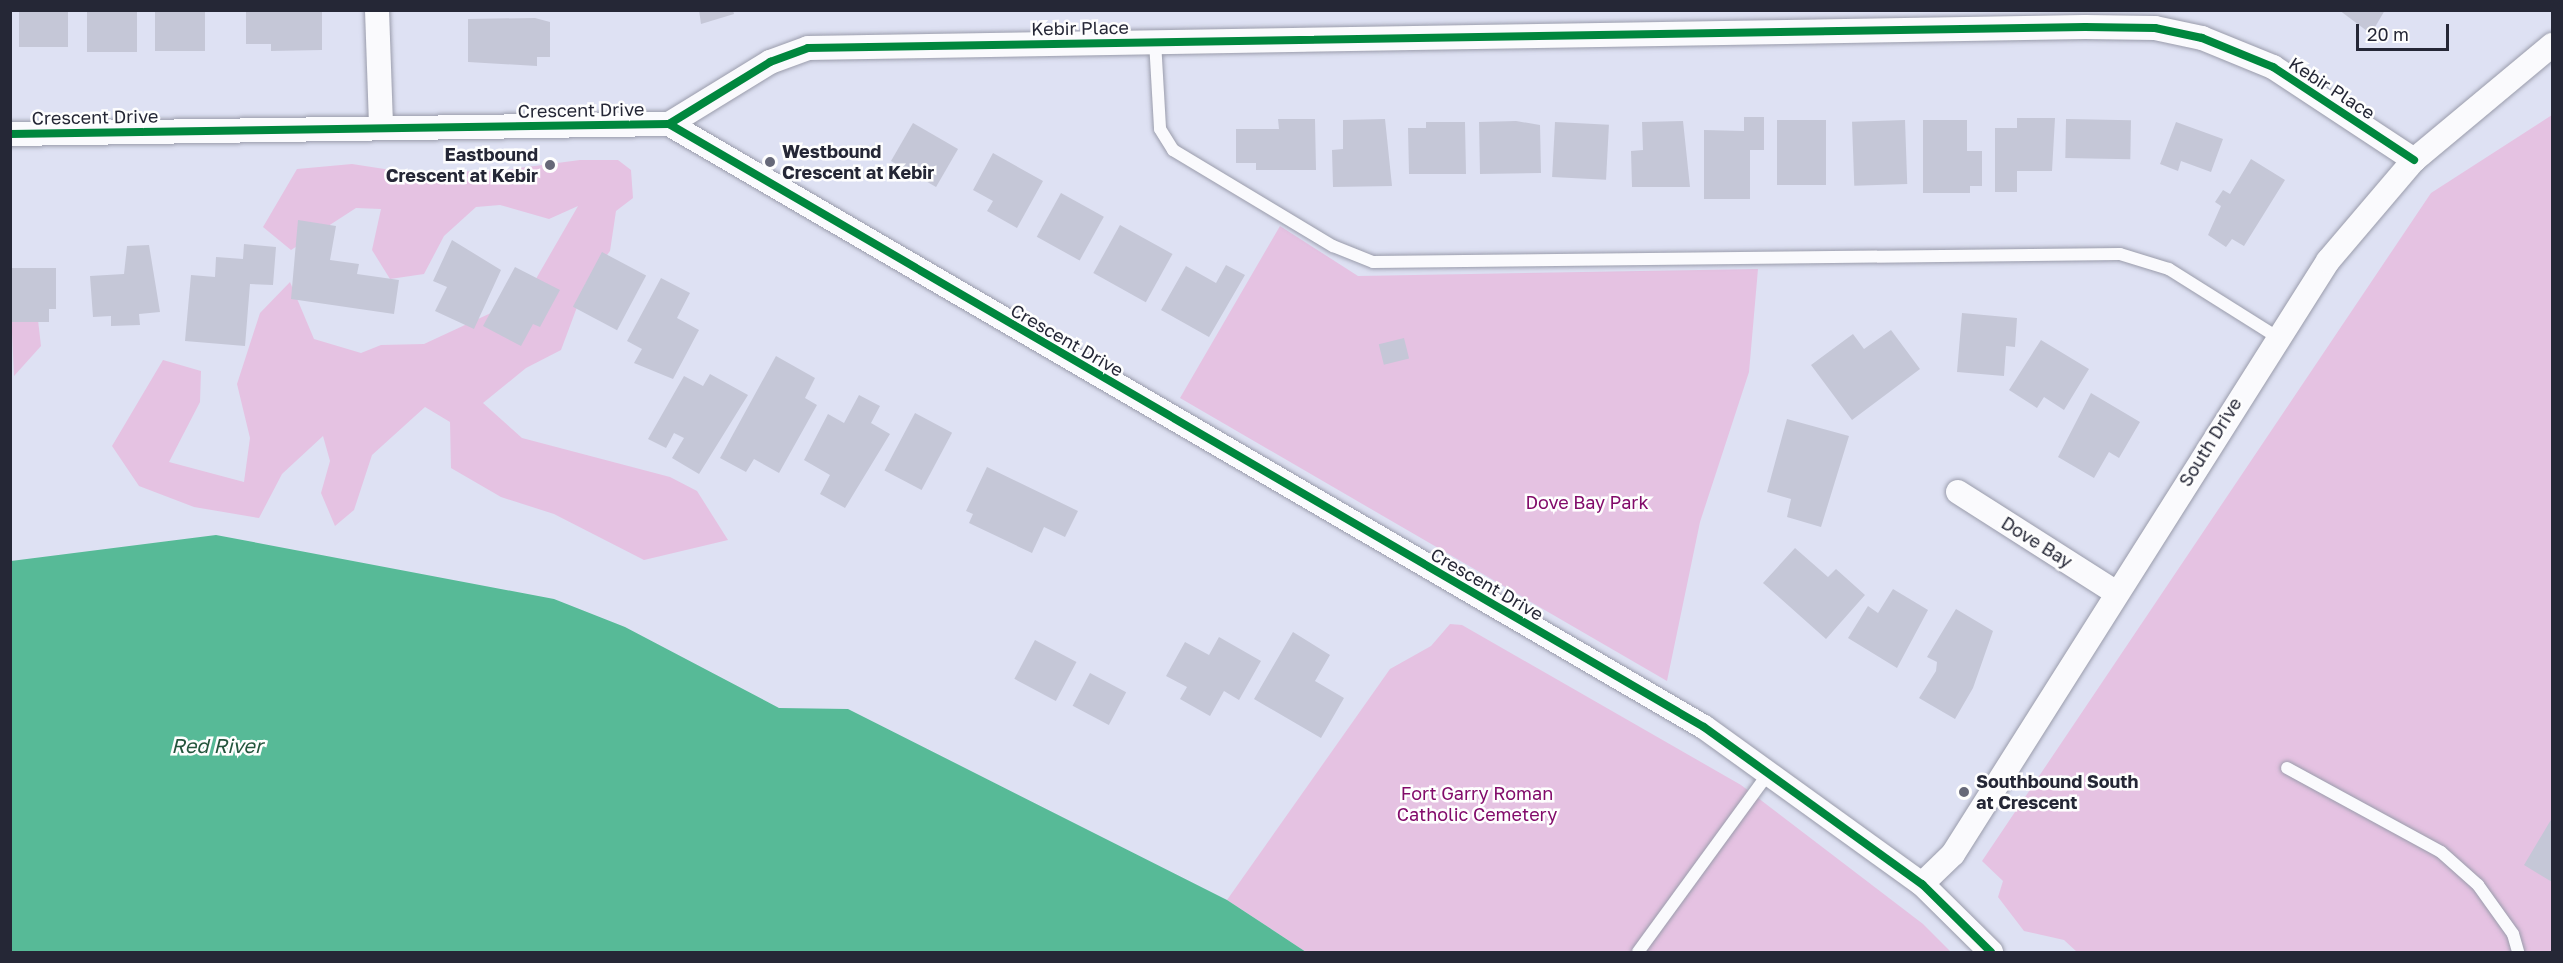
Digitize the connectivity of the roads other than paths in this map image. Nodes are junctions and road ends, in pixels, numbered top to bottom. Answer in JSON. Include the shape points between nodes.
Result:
{"nodes":[{"id":1,"x":376,"y":10,"type":"edge"},
{"id":2,"x":1845,"y":20,"type":"edge"},
{"id":3,"x":1155,"y":41,"type":"junction"},
{"id":4,"x":2553,"y":45,"type":"edge"},
{"id":5,"x":669,"y":124,"type":"junction"},
{"id":6,"x":381,"y":126,"type":"junction"},
{"id":7,"x":10,"y":134,"type":"edge"},
{"id":8,"x":2414,"y":160,"type":"junction"},
{"id":9,"x":2277,"y":337,"type":"junction"},
{"id":10,"x":1958,"y":492,"type":"dead end"},
{"id":11,"x":2115,"y":592,"type":"junction"},
{"id":12,"x":2287,"y":768,"type":"dead end"},
{"id":13,"x":1770,"y":771,"type":"junction"},
{"id":14,"x":1922,"y":884,"type":"junction"},
{"id":15,"x":1638,"y":952,"type":"edge"},
{"id":16,"x":1991,"y":952,"type":"edge"},
{"id":17,"x":2518,"y":952,"type":"edge"}],
"edges":[{"from":1,"to":6,"type":"street"},
{"from":2,"to":3,"type":"street","name":"Kebir Place"},
{"from":2,"to":8,"type":"street","name":"Kebir Place","via":[[2155,28],[2202,38],[2273,67]]},
{"from":3,"to":5,"type":"street","name":"Kebir Place","via":[[808,48],[770,62]]},
{"from":3,"to":9,"type":"lane","via":[[1160,129],[1173,150],[1333,246],[1373,262],[2120,254],[2169,269]]},
{"from":4,"to":8,"type":"street","name":"South Drive"},
{"from":5,"to":6,"type":"street","name":"Crescent Drive"},
{"from":5,"to":13,"type":"street","name":"Crescent Drive"},
{"from":6,"to":7,"type":"street","name":"Crescent Drive"},
{"from":8,"to":9,"type":"street","name":"South Drive","via":[[2328,261]]},
{"from":9,"to":11,"type":"street","name":"South Drive"},
{"from":10,"to":11,"type":"street","name":"Dove Bay"},
{"from":11,"to":14,"type":"street","name":"South Drive","via":[[1953,854]]},
{"from":12,"to":17,"type":"lane","via":[[2441,852],[2478,885],[2513,934]]},
{"from":13,"to":14,"type":"street","name":"Crescent Drive"},
{"from":13,"to":15,"type":"lane"},
{"from":14,"to":16,"type":"street","name":"Crescent Drive"}]}
